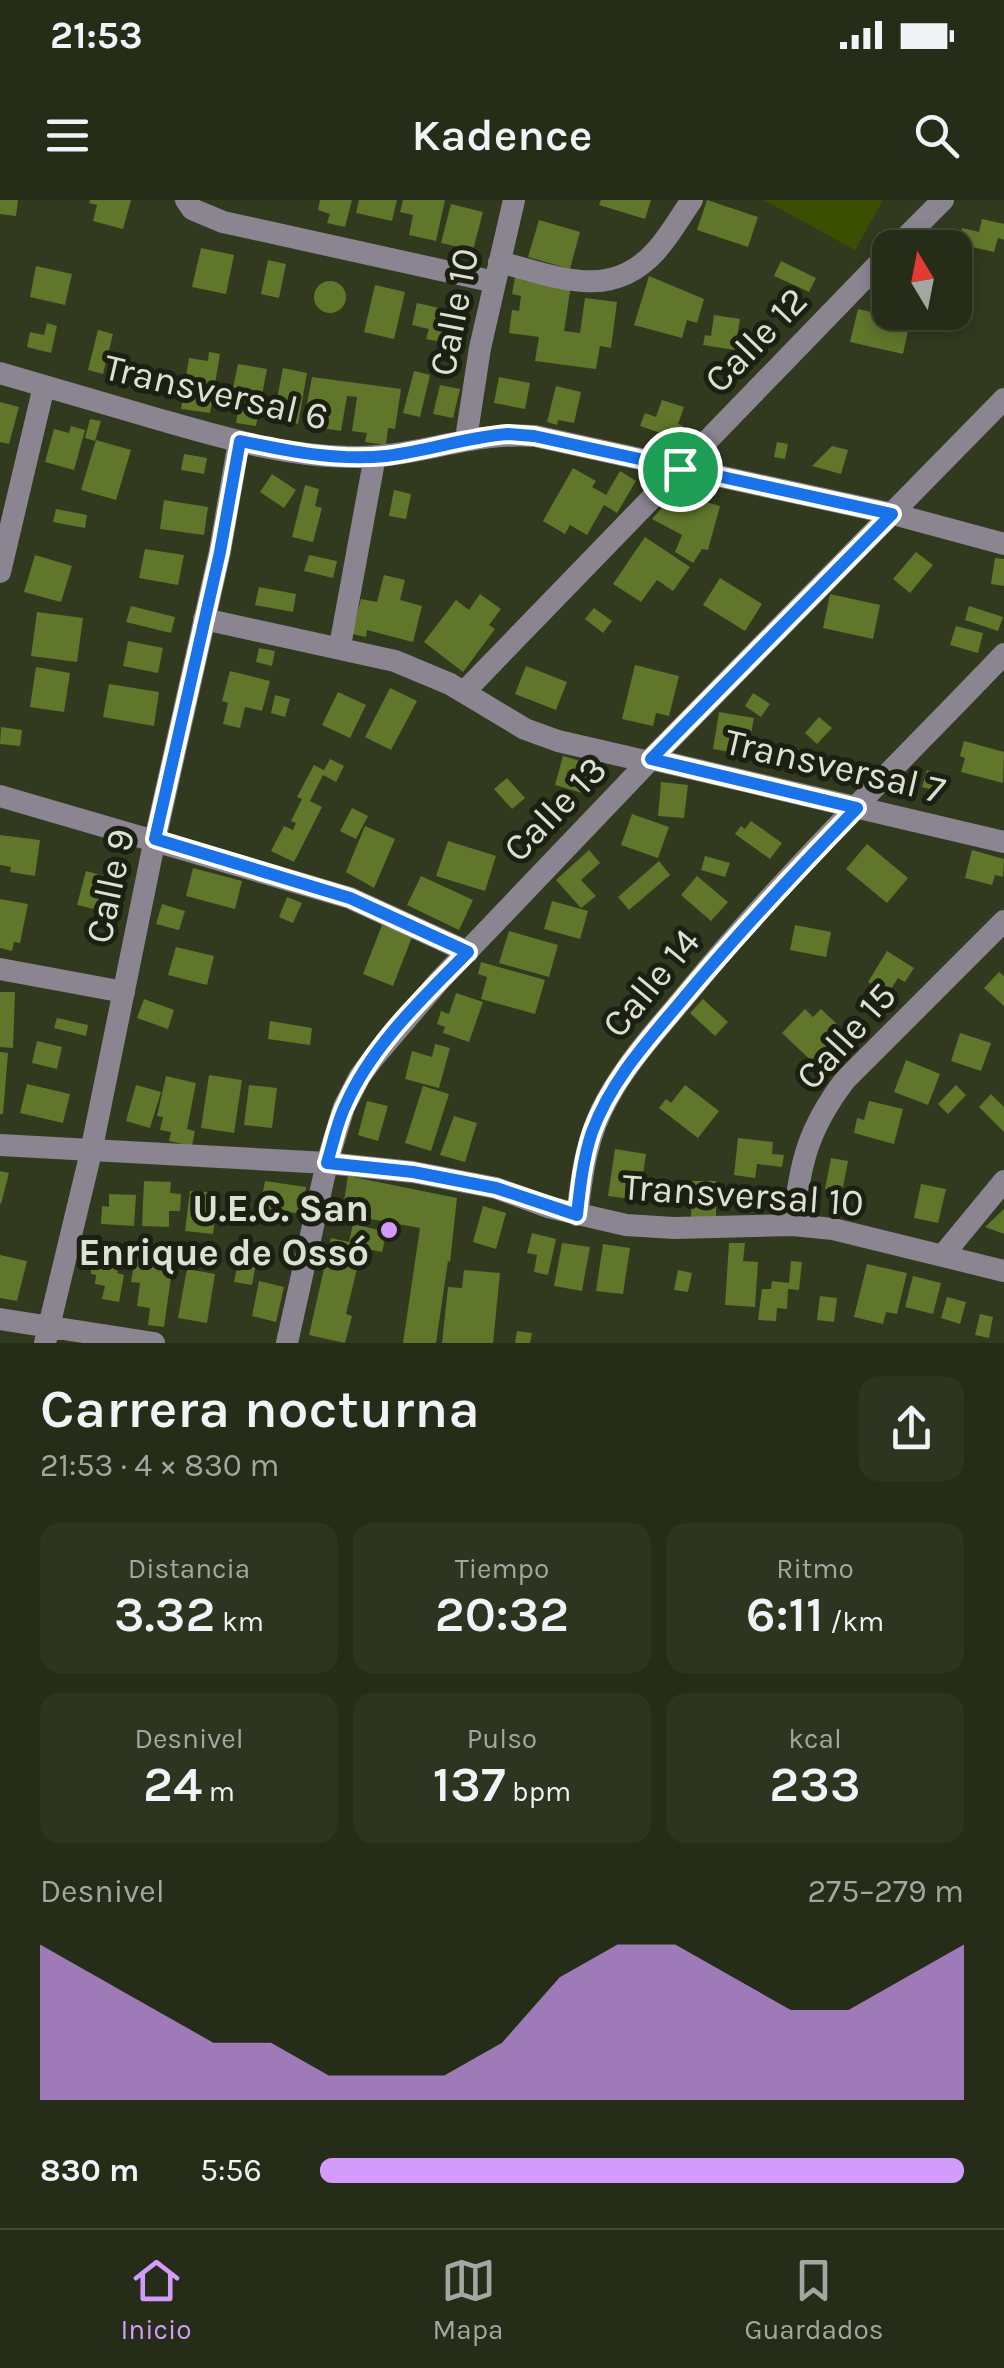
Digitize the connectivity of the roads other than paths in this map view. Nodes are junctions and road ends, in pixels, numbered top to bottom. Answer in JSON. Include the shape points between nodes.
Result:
{"nodes":[{"id":1,"x":186,"y":200,"type":"edge"},
{"id":2,"x":514,"y":200,"type":"edge"},
{"id":3,"x":692,"y":200,"type":"edge"},
{"id":4,"x":942,"y":200,"type":"edge"},
{"id":5,"x":912,"y":230,"type":"edge"},
{"id":6,"x":872,"y":271,"type":"edge"},
{"id":7,"x":497,"y":272,"type":"junction"},
{"id":8,"x":0,"y":373,"type":"edge"},
{"id":9,"x":44,"y":386,"type":"junction"},
{"id":10,"x":1004,"y":399,"type":"edge"},
{"id":11,"x":466,"y":439,"type":"junction"},
{"id":12,"x":240,"y":441,"type":"junction"},
{"id":13,"x":375,"y":456,"type":"junction"},
{"id":14,"x":680,"y":469,"type":"junction"},
{"id":15,"x":892,"y":514,"type":"junction"},
{"id":16,"x":1004,"y":544,"type":"edge"},
{"id":17,"x":0,"y":572,"type":"edge"},
{"id":18,"x":204,"y":619,"type":"junction"},
{"id":19,"x":340,"y":646,"type":"junction"},
{"id":20,"x":1004,"y":654,"type":"edge"},
{"id":21,"x":464,"y":692,"type":"junction"},
{"id":22,"x":650,"y":760,"type":"junction"},
{"id":23,"x":0,"y":796,"type":"edge"},
{"id":24,"x":857,"y":808,"type":"junction"},
{"id":25,"x":155,"y":839,"type":"junction"},
{"id":26,"x":1004,"y":842,"type":"edge"},
{"id":27,"x":1004,"y":922,"type":"edge"},
{"id":28,"x":468,"y":952,"type":"junction"},
{"id":29,"x":0,"y":968,"type":"edge"},
{"id":30,"x":124,"y":992,"type":"junction"},
{"id":31,"x":0,"y":1145,"type":"edge"},
{"id":32,"x":91,"y":1152,"type":"junction"},
{"id":33,"x":327,"y":1163,"type":"junction"},
{"id":34,"x":1004,"y":1181,"type":"edge"},
{"id":35,"x":577,"y":1215,"type":"junction"},
{"id":36,"x":793,"y":1225,"type":"junction"},
{"id":37,"x":943,"y":1255,"type":"junction"},
{"id":38,"x":1004,"y":1271,"type":"edge"},
{"id":39,"x":0,"y":1319,"type":"edge"},
{"id":40,"x":47,"y":1335,"type":"edge"},
{"id":41,"x":154,"y":1343,"type":"edge"},
{"id":42,"x":287,"y":1343,"type":"edge"}],
"edges":[{"from":1,"to":7,"type":"street","via":[[223,222]]},
{"from":2,"to":7,"type":"street","name":"Calle 10"},
{"from":3,"to":7,"type":"street","via":[[655,252],[620,279],[591,283]]},
{"from":4,"to":5,"type":"street","name":"Calle 12"},
{"from":6,"to":14,"type":"street","name":"Calle 12"},
{"from":7,"to":11,"type":"street","name":"Calle 10"},
{"from":8,"to":9,"type":"street","name":"Transversal 6"},
{"from":9,"to":12,"type":"street","name":"Transversal 6"},
{"from":9,"to":17,"type":"street"},
{"from":10,"to":15,"type":"street","name":"Calle 13"},
{"from":11,"to":13,"type":"street","name":"Transversal 6"},
{"from":11,"to":14,"type":"street","name":"Transversal 6","via":[[534,436]]},
{"from":12,"to":13,"type":"street","name":"Transversal 6","via":[[316,455]]},
{"from":12,"to":18,"type":"street","name":"Calle 9"},
{"from":13,"to":19,"type":"street"},
{"from":14,"to":15,"type":"street","name":"Transversal 6"},
{"from":14,"to":21,"type":"street","name":"Calle 12"},
{"from":15,"to":16,"type":"street","name":"Transversal 6"},
{"from":15,"to":22,"type":"street","name":"Calle 13"},
{"from":18,"to":19,"type":"street","name":"Transversal 7"},
{"from":18,"to":25,"type":"street","name":"Calle 9"},
{"from":19,"to":21,"type":"street","name":"Transversal 7","via":[[395,660]]},
{"from":20,"to":24,"type":"street","name":"Calle 14"},
{"from":21,"to":22,"type":"street","name":"Transversal 7","via":[[541,735]]},
{"from":22,"to":24,"type":"street","name":"Transversal 7"},
{"from":22,"to":28,"type":"street","name":"Calle 13"},
{"from":23,"to":25,"type":"street"},
{"from":24,"to":26,"type":"street","name":"Transversal 7"},
{"from":24,"to":35,"type":"street","name":"Calle 14","via":[[722,951],[627,1066],[592,1133]]},
{"from":25,"to":28,"type":"street","via":[[350,898]]},
{"from":25,"to":30,"type":"street","name":"Calle 9"},
{"from":27,"to":36,"type":"street","name":"Calle 15","via":[[828,1103],[804,1152]]},
{"from":28,"to":33,"type":"street","name":"Calle 13","via":[[360,1076]]},
{"from":29,"to":30,"type":"street"},
{"from":30,"to":32,"type":"street","name":"Calle 9"},
{"from":31,"to":32,"type":"street","name":"Transversal 10"},
{"from":32,"to":33,"type":"street","name":"Transversal 10"},
{"from":32,"to":40,"type":"street","name":"Calle 9"},
{"from":33,"to":35,"type":"street","name":"Transversal 10","via":[[496,1188]]},
{"from":33,"to":42,"type":"street","name":"Calle 13"},
{"from":34,"to":37,"type":"street"},
{"from":35,"to":36,"type":"street","name":"Transversal 10","via":[[674,1228]]},
{"from":36,"to":37,"type":"street","name":"Transversal 10"},
{"from":37,"to":38,"type":"street","name":"Transversal 10"},
{"from":39,"to":40,"type":"street"},
{"from":40,"to":41,"type":"street"}]}
